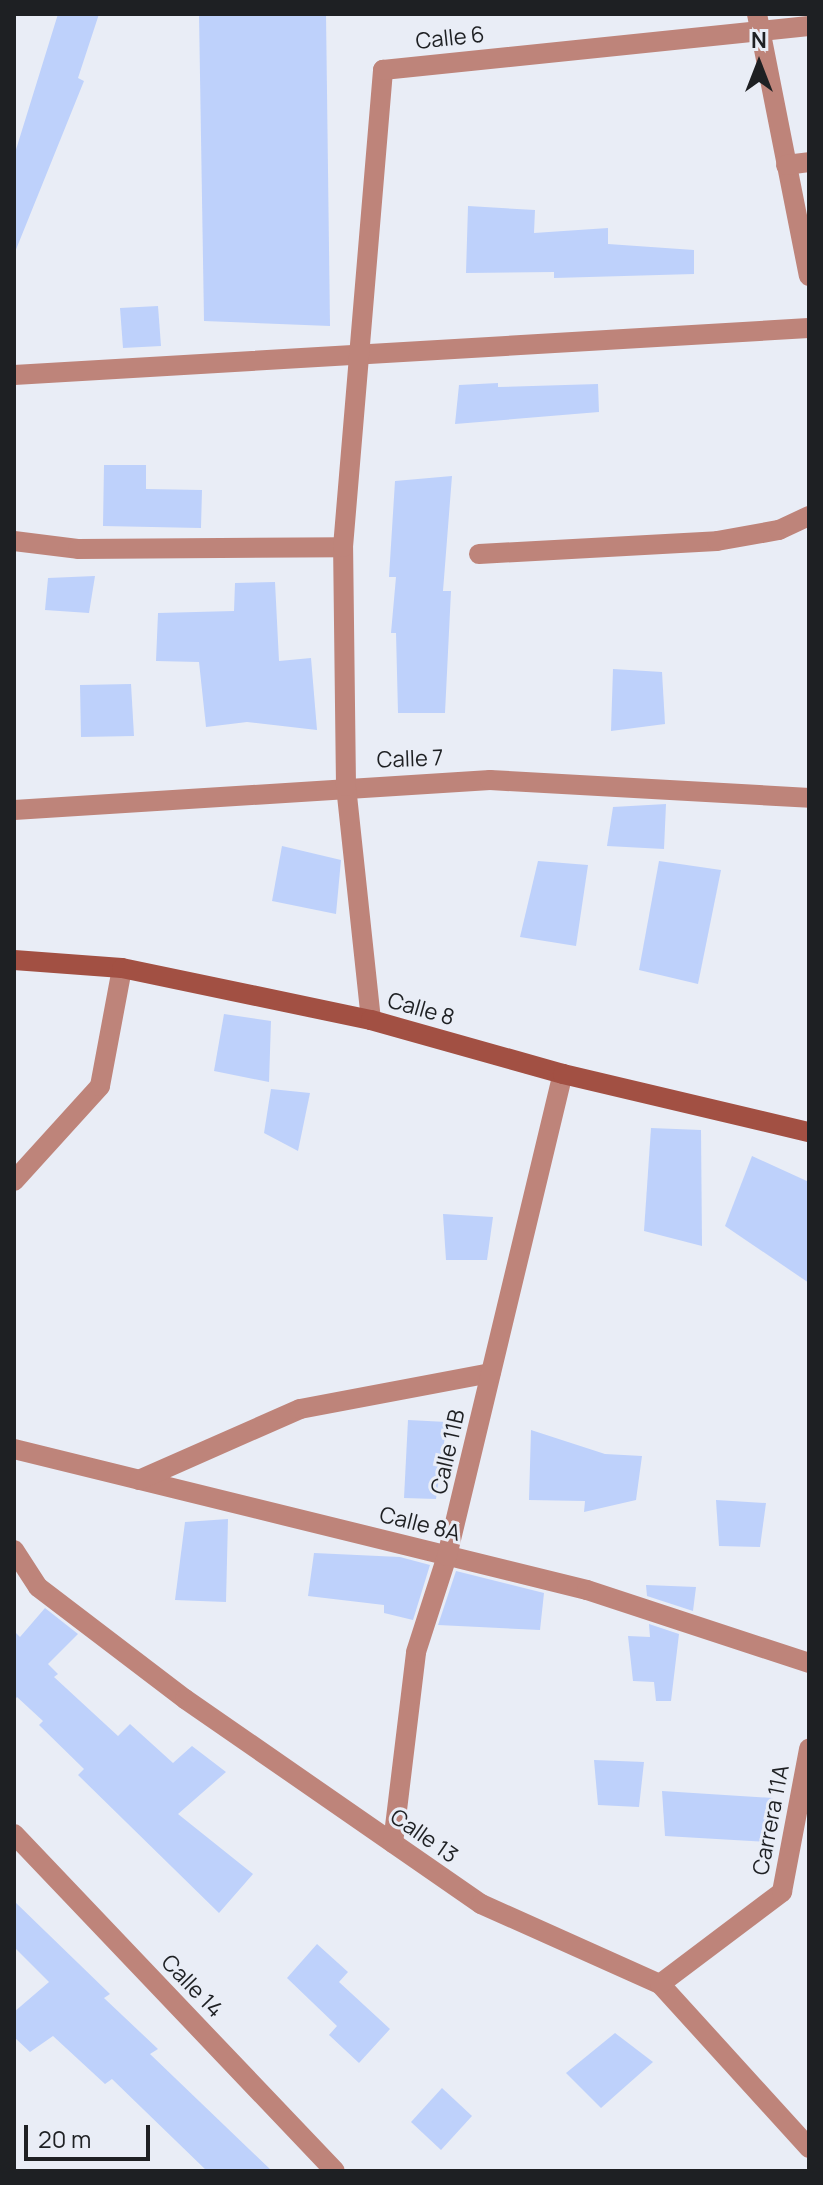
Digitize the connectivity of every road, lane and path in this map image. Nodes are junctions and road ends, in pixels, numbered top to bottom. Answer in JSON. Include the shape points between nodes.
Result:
{"nodes":[{"id":1,"x":761,"y":23,"type":"edge"},
{"id":2,"x":809,"y":26,"type":"edge"},
{"id":3,"x":809,"y":162,"type":"edge"},
{"id":4,"x":786,"y":165,"type":"junction"},
{"id":5,"x":809,"y":276,"type":"edge"},
{"id":6,"x":809,"y":328,"type":"edge"},
{"id":7,"x":357,"y":355,"type":"junction"},
{"id":8,"x":14,"y":375,"type":"edge"},
{"id":9,"x":809,"y":516,"type":"edge"},
{"id":10,"x":14,"y":541,"type":"edge"},
{"id":11,"x":343,"y":547,"type":"junction"},
{"id":12,"x":479,"y":554,"type":"dead end"},
{"id":13,"x":346,"y":786,"type":"junction"},
{"id":14,"x":809,"y":798,"type":"edge"},
{"id":15,"x":14,"y":810,"type":"edge"},
{"id":16,"x":14,"y":960,"type":"edge"},
{"id":17,"x":122,"y":968,"type":"junction"},
{"id":18,"x":371,"y":1020,"type":"junction"},
{"id":19,"x":563,"y":1074,"type":"junction"},
{"id":20,"x":809,"y":1132,"type":"edge"},
{"id":21,"x":14,"y":1181,"type":"edge"},
{"id":22,"x":491,"y":1373,"type":"junction"},
{"id":23,"x":14,"y":1449,"type":"edge"},
{"id":24,"x":139,"y":1480,"type":"junction"},
{"id":25,"x":14,"y":1550,"type":"edge"},
{"id":26,"x":447,"y":1556,"type":"junction"},
{"id":27,"x":809,"y":1663,"type":"edge"},
{"id":28,"x":809,"y":1749,"type":"edge"},
{"id":29,"x":14,"y":1834,"type":"edge"},
{"id":30,"x":393,"y":1843,"type":"junction"},
{"id":31,"x":660,"y":1984,"type":"junction"},
{"id":32,"x":809,"y":2148,"type":"edge"},
{"id":33,"x":335,"y":2171,"type":"edge"}],
"edges":[{"from":1,"to":2,"type":"street","name":"Calle 6"},
{"from":1,"to":4,"type":"street"},
{"from":1,"to":7,"type":"street","name":"Calle 6","via":[[383,70]]},
{"from":3,"to":4,"type":"street"},
{"from":4,"to":5,"type":"street"},
{"from":6,"to":7,"type":"street"},
{"from":7,"to":8,"type":"street"},
{"from":7,"to":11,"type":"street"},
{"from":9,"to":12,"type":"street","via":[[779,530],[717,541]]},
{"from":10,"to":11,"type":"street","via":[[78,549]]},
{"from":11,"to":13,"type":"street"},
{"from":13,"to":14,"type":"street","name":"Calle 7","via":[[490,780]]},
{"from":13,"to":15,"type":"street","name":"Calle 7"},
{"from":13,"to":18,"type":"street"},
{"from":16,"to":17,"type":"street","name":"Calle 8"},
{"from":17,"to":18,"type":"street","name":"Calle 8"},
{"from":17,"to":21,"type":"street","via":[[100,1086]]},
{"from":18,"to":19,"type":"street","name":"Calle 8"},
{"from":19,"to":20,"type":"street","name":"Calle 8"},
{"from":19,"to":22,"type":"street","name":"Calle 11B"},
{"from":22,"to":24,"type":"street","via":[[300,1409]]},
{"from":22,"to":26,"type":"street","name":"Calle 11B"},
{"from":23,"to":24,"type":"street","name":"Calle 8A"},
{"from":24,"to":26,"type":"street","name":"Calle 8A"},
{"from":25,"to":30,"type":"street","name":"Calle 13","via":[[38,1587],[185,1699]]},
{"from":26,"to":27,"type":"street","name":"Calle 8A","via":[[587,1590]]},
{"from":26,"to":30,"type":"street","name":"Calle 11B","via":[[416,1652]]},
{"from":28,"to":31,"type":"street","name":"Carrera 11A","via":[[782,1892]]},
{"from":29,"to":33,"type":"street","name":"Calle 14"},
{"from":30,"to":31,"type":"street","name":"Calle 13","via":[[481,1904]]},
{"from":31,"to":32,"type":"street","name":"Calle 13"}]}
